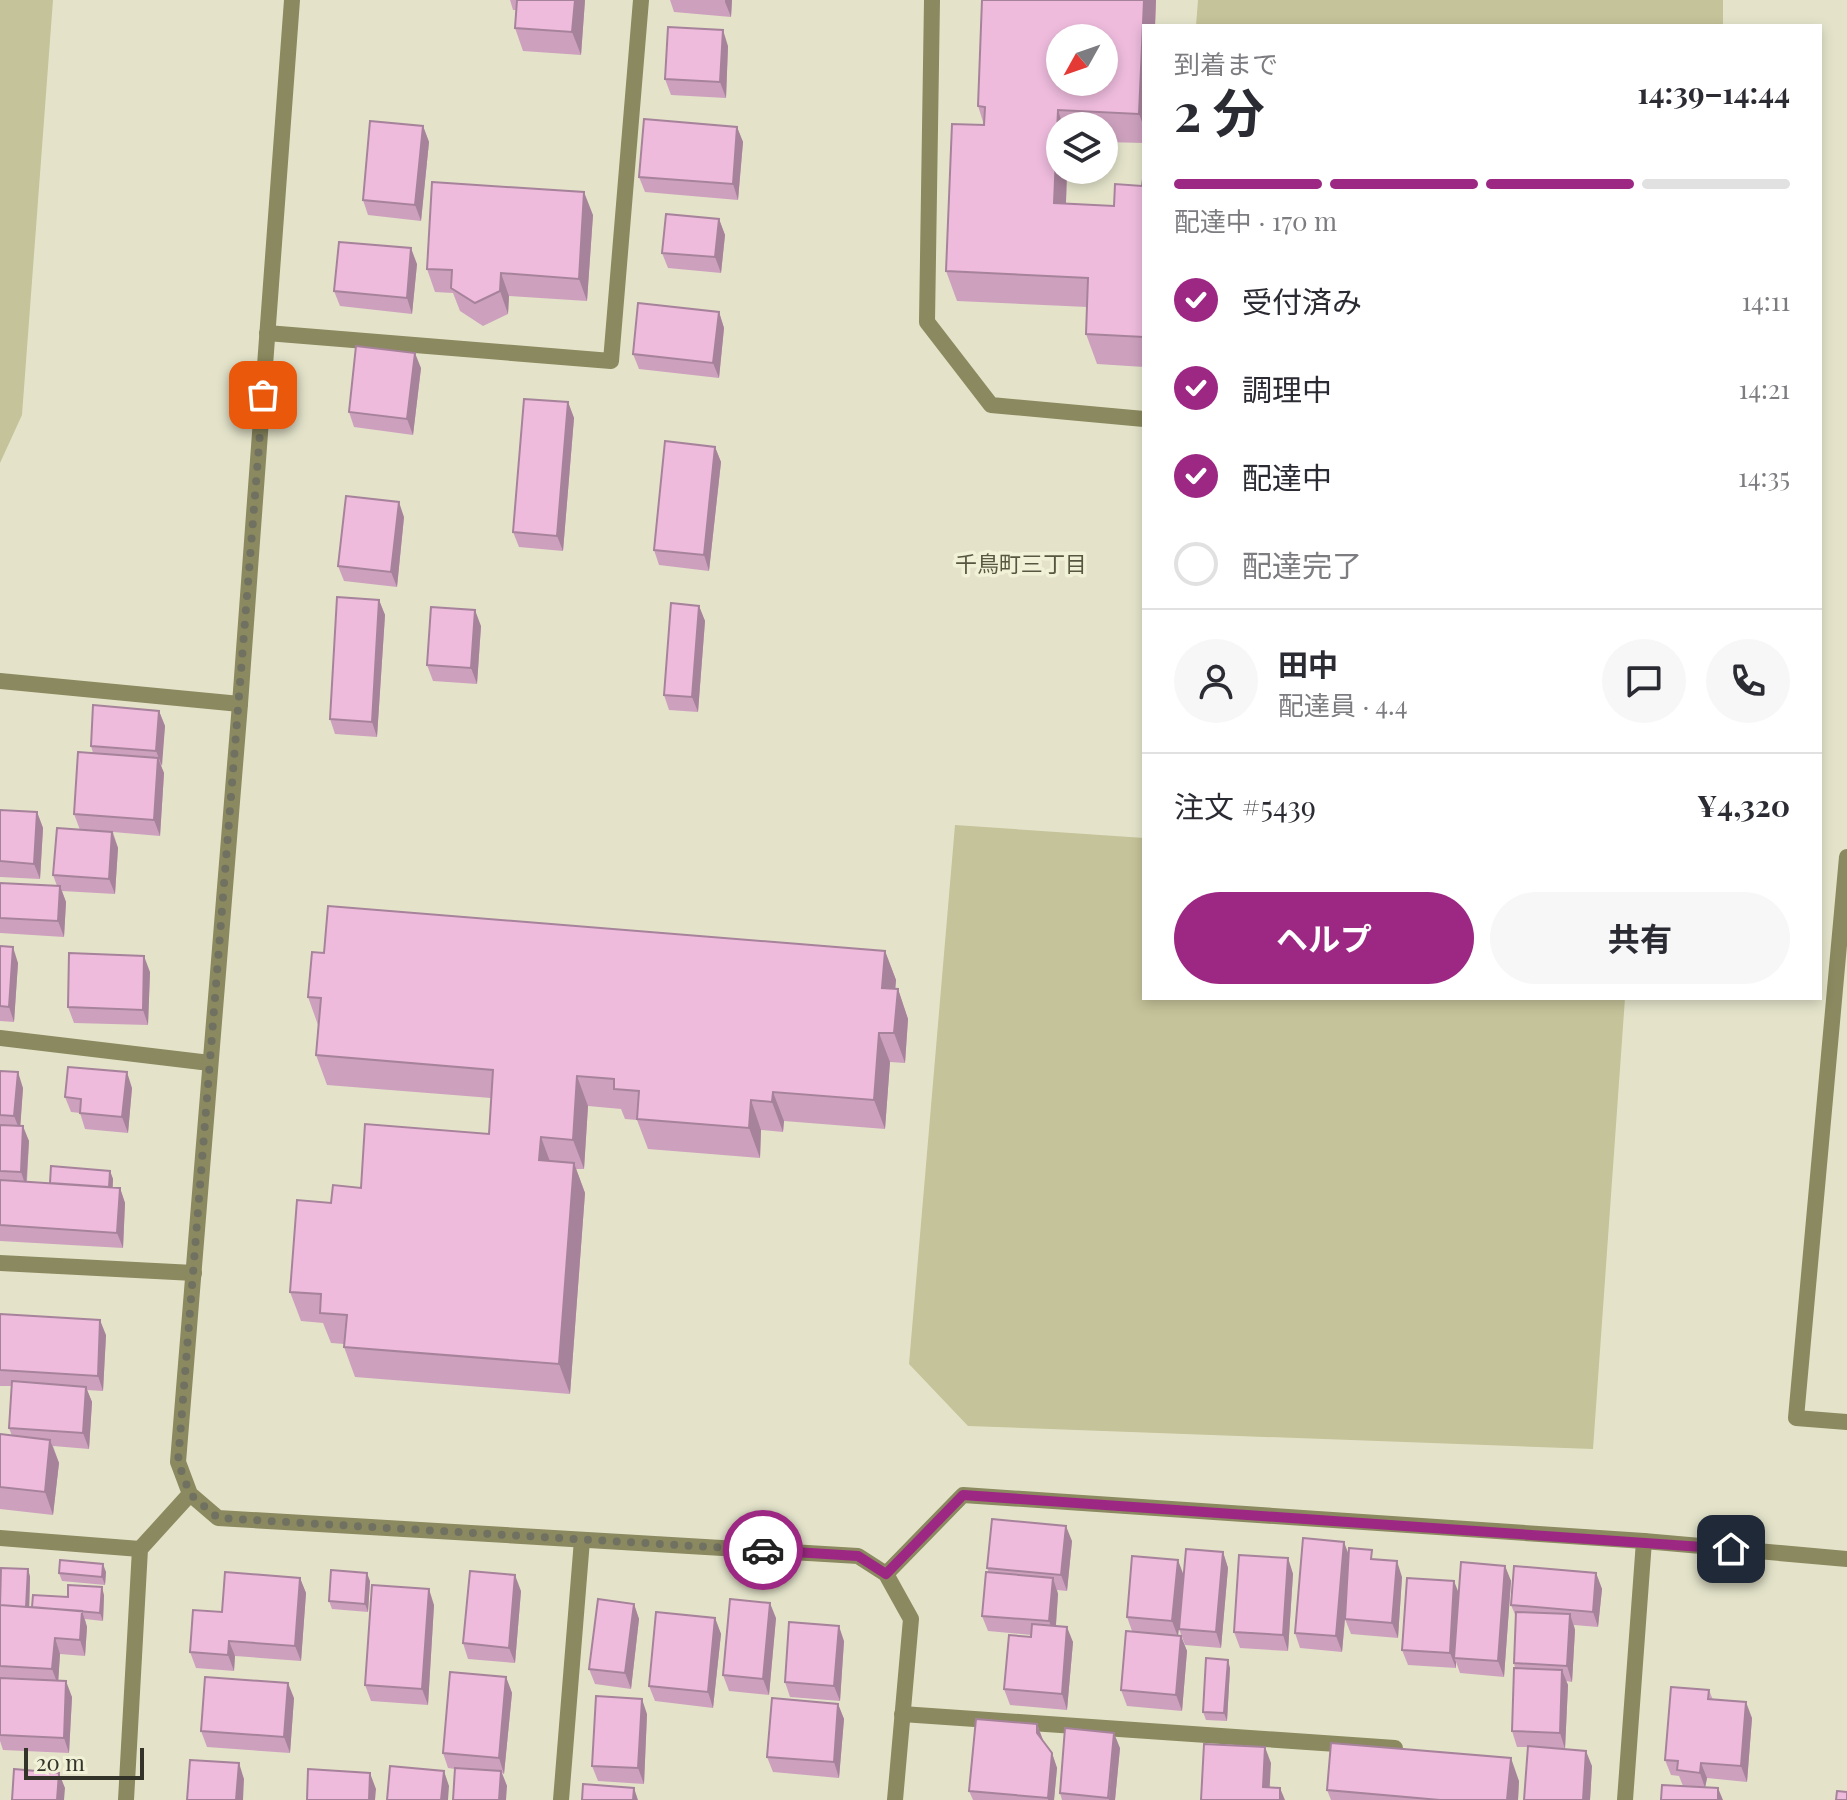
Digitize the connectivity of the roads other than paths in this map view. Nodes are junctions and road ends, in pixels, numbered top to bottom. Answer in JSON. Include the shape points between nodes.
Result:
{"nodes":[{"id":1,"x":292,"y":0,"type":"edge"},
{"id":2,"x":641,"y":0,"type":"edge"},
{"id":3,"x":932,"y":0,"type":"edge"},
{"id":4,"x":267,"y":333,"type":"junction"},
{"id":5,"x":1142,"y":419,"type":"edge"},
{"id":6,"x":0,"y":681,"type":"edge"},
{"id":7,"x":240,"y":704,"type":"junction"},
{"id":8,"x":1847,"y":857,"type":"edge"},
{"id":9,"x":0,"y":1038,"type":"edge"},
{"id":10,"x":210,"y":1063,"type":"junction"},
{"id":11,"x":0,"y":1263,"type":"edge"},
{"id":12,"x":194,"y":1273,"type":"junction"},
{"id":13,"x":1847,"y":1422,"type":"edge"},
{"id":14,"x":190,"y":1494,"type":"junction"},
{"id":15,"x":0,"y":1538,"type":"edge"},
{"id":16,"x":582,"y":1540,"type":"junction"},
{"id":17,"x":1644,"y":1541,"type":"junction"},
{"id":18,"x":140,"y":1549,"type":"junction"},
{"id":19,"x":1847,"y":1559,"type":"edge"},
{"id":20,"x":886,"y":1574,"type":"junction"},
{"id":21,"x":902,"y":1714,"type":"junction"},
{"id":22,"x":1395,"y":1748,"type":"edge"},
{"id":23,"x":126,"y":1800,"type":"edge"},
{"id":24,"x":561,"y":1800,"type":"edge"},
{"id":25,"x":895,"y":1800,"type":"edge"},
{"id":26,"x":1625,"y":1800,"type":"edge"}],
"edges":[{"from":1,"to":4,"type":"street"},
{"from":2,"to":4,"type":"street","via":[[611,361]]},
{"from":3,"to":5,"type":"street","via":[[927,322],[991,405]]},
{"from":4,"to":7,"type":"street"},
{"from":6,"to":7,"type":"street"},
{"from":7,"to":10,"type":"street"},
{"from":8,"to":13,"type":"street","via":[[1796,1418]]},
{"from":9,"to":10,"type":"street"},
{"from":10,"to":12,"type":"street"},
{"from":11,"to":12,"type":"street"},
{"from":12,"to":14,"type":"street","via":[[178,1462]]},
{"from":14,"to":16,"type":"street","via":[[218,1518]]},
{"from":14,"to":18,"type":"street"},
{"from":15,"to":18,"type":"street"},
{"from":16,"to":20,"type":"street","via":[[858,1556]]},
{"from":16,"to":24,"type":"street"},
{"from":17,"to":19,"type":"street"},
{"from":17,"to":20,"type":"street","via":[[963,1495]]},
{"from":17,"to":26,"type":"street"},
{"from":18,"to":23,"type":"street"},
{"from":20,"to":21,"type":"street","via":[[911,1619]]},
{"from":21,"to":22,"type":"street"},
{"from":21,"to":25,"type":"street"}]}
